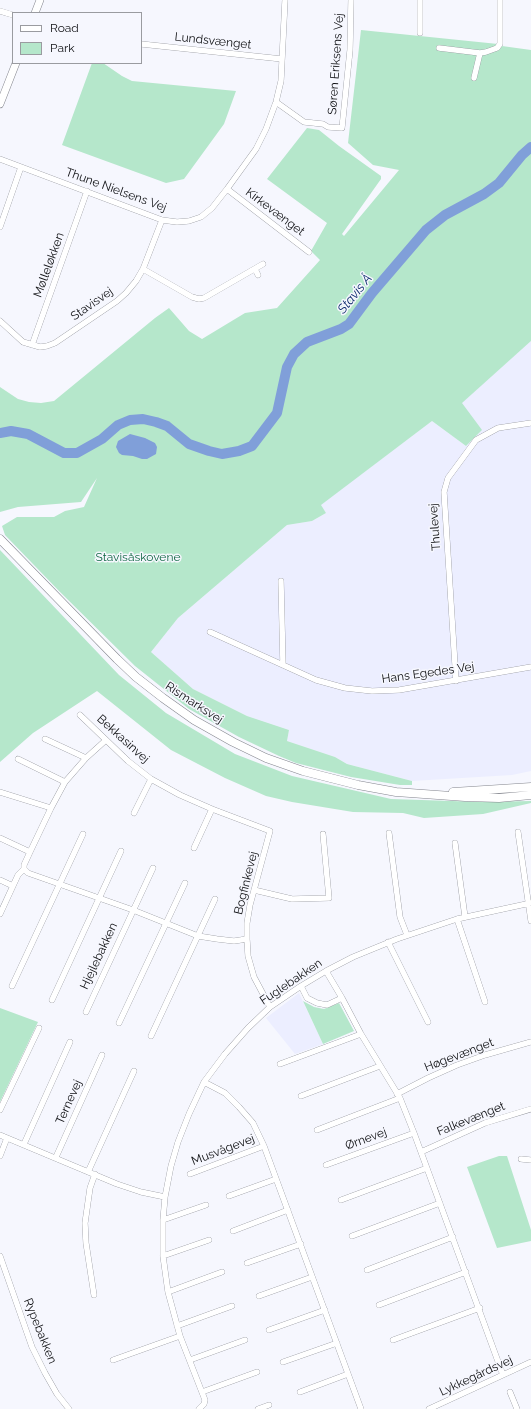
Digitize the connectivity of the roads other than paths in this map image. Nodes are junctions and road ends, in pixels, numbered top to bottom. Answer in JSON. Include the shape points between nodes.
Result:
{"nodes":[{"id":1,"x":40,"y":0,"type":"edge"},
{"id":2,"x":285,"y":0,"type":"edge"},
{"id":3,"x":352,"y":0,"type":"edge"},
{"id":4,"x":420,"y":0,"type":"edge"},
{"id":5,"x":500,"y":0,"type":"edge"},
{"id":6,"x":0,"y":11,"type":"edge"},
{"id":7,"x":35,"y":12,"type":"edge"},
{"id":8,"x":12,"y":15,"type":"edge"},
{"id":9,"x":420,"y":33,"type":"dead end"},
{"id":10,"x":142,"y":44,"type":"edge"},
{"id":11,"x":439,"y":48,"type":"dead end"},
{"id":12,"x":480,"y":52,"type":"junction"},
{"id":13,"x":282,"y":59,"type":"junction"},
{"id":14,"x":16,"y":64,"type":"edge"},
{"id":15,"x":474,"y":78,"type":"dead end"},
{"id":16,"x":3,"y":90,"type":"edge"},
{"id":17,"x":276,"y":102,"type":"junction"},
{"id":18,"x":0,"y":104,"type":"edge"},
{"id":19,"x":0,"y":159,"type":"edge"},
{"id":20,"x":22,"y":167,"type":"junction"},
{"id":21,"x":227,"y":189,"type":"junction"},
{"id":22,"x":87,"y":191,"type":"junction"},
{"id":23,"x":162,"y":220,"type":"junction"},
{"id":24,"x":0,"y":227,"type":"edge"},
{"id":25,"x":309,"y":252,"type":"dead end"},
{"id":26,"x":263,"y":264,"type":"dead end"},
{"id":27,"x":143,"y":269,"type":"junction"},
{"id":28,"x":255,"y":269,"type":"junction"},
{"id":29,"x":258,"y":275,"type":"dead end"},
{"id":30,"x":0,"y":321,"type":"edge"},
{"id":31,"x":32,"y":345,"type":"junction"},
{"id":32,"x":531,"y":423,"type":"edge"},
{"id":33,"x":0,"y":539,"type":"edge"},
{"id":34,"x":281,"y":581,"type":"dead end"},
{"id":35,"x":210,"y":632,"type":"dead end"},
{"id":36,"x":283,"y":665,"type":"junction"},
{"id":37,"x":531,"y":667,"type":"edge"},
{"id":38,"x":456,"y":681,"type":"junction"},
{"id":39,"x":80,"y":715,"type":"dead end"},
{"id":40,"x":45,"y":739,"type":"dead end"},
{"id":41,"x":106,"y":740,"type":"junction"},
{"id":42,"x":86,"y":758,"type":"junction"},
{"id":43,"x":18,"y":759,"type":"dead end"},
{"id":44,"x":151,"y":779,"type":"junction"},
{"id":45,"x":66,"y":782,"type":"junction"},
{"id":46,"x":531,"y":787,"type":"edge"},
{"id":47,"x":0,"y":792,"type":"edge"},
{"id":48,"x":428,"y":793,"type":"junction"},
{"id":49,"x":531,"y":795,"type":"edge"},
{"id":50,"x":51,"y":808,"type":"junction"},
{"id":51,"x":212,"y":810,"type":"junction"},
{"id":52,"x":134,"y":813,"type":"dead end"},
{"id":53,"x":270,"y":831,"type":"joint"},
{"id":54,"x":518,"y":832,"type":"dead end"},
{"id":55,"x":389,"y":833,"type":"dead end"},
{"id":56,"x":83,"y":834,"type":"dead end"},
{"id":57,"x":323,"y":834,"type":"dead end"},
{"id":58,"x":0,"y":838,"type":"edge"},
{"id":59,"x":455,"y":843,"type":"dead end"},
{"id":60,"x":194,"y":848,"type":"dead end"},
{"id":61,"x":122,"y":851,"type":"dead end"},
{"id":62,"x":30,"y":852,"type":"junction"},
{"id":63,"x":153,"y":868,"type":"dead end"},
{"id":64,"x":24,"y":869,"type":"junction"},
{"id":65,"x":0,"y":880,"type":"edge"},
{"id":66,"x":185,"y":883,"type":"dead end"},
{"id":67,"x":60,"y":884,"type":"junction"},
{"id":68,"x":13,"y":886,"type":"junction"},
{"id":69,"x":254,"y":890,"type":"junction"},
{"id":70,"x":100,"y":898,"type":"junction"},
{"id":71,"x":215,"y":900,"type":"dead end"},
{"id":72,"x":530,"y":903,"type":"edge"},
{"id":73,"x":133,"y":910,"type":"junction"},
{"id":74,"x":0,"y":914,"type":"edge"},
{"id":75,"x":465,"y":917,"type":"junction"},
{"id":76,"x":457,"y":919,"type":"junction"},
{"id":77,"x":531,"y":921,"type":"edge"},
{"id":78,"x":166,"y":923,"type":"junction"},
{"id":79,"x":198,"y":936,"type":"junction"},
{"id":80,"x":407,"y":936,"type":"junction"},
{"id":81,"x":247,"y":940,"type":"junction"},
{"id":82,"x":388,"y":942,"type":"junction"},
{"id":83,"x":326,"y":971,"type":"junction"},
{"id":84,"x":12,"y":986,"type":"dead end"},
{"id":85,"x":301,"y":986,"type":"junction"},
{"id":86,"x":342,"y":998,"type":"junction"},
{"id":87,"x":52,"y":1000,"type":"dead end"},
{"id":88,"x":485,"y":1002,"type":"dead end"},
{"id":89,"x":270,"y":1007,"type":"junction"},
{"id":90,"x":86,"y":1012,"type":"dead end"},
{"id":91,"x":428,"y":1022,"type":"dead end"},
{"id":92,"x":119,"y":1023,"type":"dead end"},
{"id":93,"x":39,"y":1028,"type":"dead end"},
{"id":94,"x":361,"y":1034,"type":"junction"},
{"id":95,"x":151,"y":1036,"type":"dead end"},
{"id":96,"x":70,"y":1042,"type":"dead end"},
{"id":97,"x":531,"y":1042,"type":"edge"},
{"id":98,"x":102,"y":1055,"type":"dead end"},
{"id":99,"x":280,"y":1064,"type":"dead end"},
{"id":100,"x":380,"y":1066,"type":"junction"},
{"id":101,"x":134,"y":1071,"type":"dead end"},
{"id":102,"x":204,"y":1082,"type":"junction"},
{"id":103,"x":301,"y":1096,"type":"dead end"},
{"id":104,"x":399,"y":1096,"type":"junction"},
{"id":105,"x":531,"y":1109,"type":"edge"},
{"id":106,"x":0,"y":1110,"type":"edge"},
{"id":107,"x":316,"y":1130,"type":"dead end"},
{"id":108,"x":414,"y":1133,"type":"junction"},
{"id":109,"x":0,"y":1135,"type":"edge"},
{"id":110,"x":7,"y":1138,"type":"junction"},
{"id":111,"x":24,"y":1144,"type":"junction"},
{"id":112,"x":264,"y":1146,"type":"junction"},
{"id":113,"x":421,"y":1152,"type":"junction"},
{"id":114,"x":0,"y":1156,"type":"edge"},
{"id":115,"x":56,"y":1158,"type":"junction"},
{"id":116,"x":521,"y":1158,"type":"dead end"},
{"id":117,"x":531,"y":1160,"type":"edge"},
{"id":118,"x":326,"y":1166,"type":"dead end"},
{"id":119,"x":427,"y":1168,"type":"junction"},
{"id":120,"x":88,"y":1172,"type":"junction"},
{"id":121,"x":94,"y":1174,"type":"junction"},
{"id":122,"x":190,"y":1174,"type":"dead end"},
{"id":123,"x":276,"y":1179,"type":"junction"},
{"id":124,"x":229,"y":1196,"type":"dead end"},
{"id":125,"x":165,"y":1197,"type":"junction"},
{"id":126,"x":341,"y":1200,"type":"dead end"},
{"id":127,"x":440,"y":1203,"type":"junction"},
{"id":128,"x":206,"y":1205,"type":"dead end"},
{"id":129,"x":288,"y":1210,"type":"junction"},
{"id":130,"x":163,"y":1220,"type":"junction"},
{"id":131,"x":233,"y":1231,"type":"dead end"},
{"id":132,"x":352,"y":1236,"type":"dead end"},
{"id":133,"x":453,"y":1237,"type":"junction"},
{"id":134,"x":209,"y":1240,"type":"dead end"},
{"id":135,"x":300,"y":1244,"type":"junction"},
{"id":136,"x":0,"y":1256,"type":"edge"},
{"id":137,"x":164,"y":1256,"type":"junction"},
{"id":138,"x":247,"y":1263,"type":"dead end"},
{"id":139,"x":367,"y":1270,"type":"dead end"},
{"id":140,"x":222,"y":1272,"type":"dead end"},
{"id":141,"x":466,"y":1272,"type":"junction"},
{"id":142,"x":312,"y":1277,"type":"junction"},
{"id":143,"x":168,"y":1292,"type":"junction"},
{"id":144,"x":94,"y":1294,"type":"dead end"},
{"id":145,"x":258,"y":1296,"type":"dead end"},
{"id":146,"x":232,"y":1306,"type":"dead end"},
{"id":147,"x":379,"y":1306,"type":"dead end"},
{"id":148,"x":480,"y":1308,"type":"junction"},
{"id":149,"x":325,"y":1310,"type":"junction"},
{"id":150,"x":177,"y":1326,"type":"junction"},
{"id":151,"x":269,"y":1330,"type":"dead end"},
{"id":152,"x":180,"y":1336,"type":"junction"},
{"id":153,"x":245,"y":1340,"type":"dead end"},
{"id":154,"x":393,"y":1340,"type":"dead end"},
{"id":155,"x":337,"y":1343,"type":"junction"},
{"id":156,"x":113,"y":1360,"type":"dead end"},
{"id":157,"x":190,"y":1360,"type":"junction"},
{"id":158,"x":283,"y":1362,"type":"dead end"},
{"id":159,"x":531,"y":1362,"type":"edge"},
{"id":160,"x":257,"y":1372,"type":"dead end"},
{"id":161,"x":348,"y":1374,"type":"junction"},
{"id":162,"x":503,"y":1375,"type":"junction"},
{"id":163,"x":202,"y":1392,"type":"junction"},
{"id":164,"x":300,"y":1392,"type":"dead end"},
{"id":165,"x":510,"y":1392,"type":"dead end"},
{"id":166,"x":269,"y":1405,"type":"dead end"},
{"id":167,"x":360,"y":1408,"type":"edge"},
{"id":168,"x":69,"y":1409,"type":"edge"},
{"id":169,"x":200,"y":1409,"type":"edge"},
{"id":170,"x":258,"y":1409,"type":"edge"},
{"id":171,"x":429,"y":1409,"type":"edge"},
{"id":172,"x":517,"y":1409,"type":"edge"}],
"edges":[{"from":1,"to":7,"type":"street"},
{"from":2,"to":13,"type":"street","name":"Thune Nielsens Vej"},
{"from":3,"to":17,"type":"street","name":"Søren Eriksens Vej","via":[[342,128],[304,122]]},
{"from":4,"to":9,"type":"street"},
{"from":5,"to":12,"type":"street","via":[[500,44],[492,51]]},
{"from":6,"to":8,"type":"street"},
{"from":10,"to":13,"type":"street","name":"Lundsvænget"},
{"from":11,"to":12,"type":"street"},
{"from":12,"to":15,"type":"street"},
{"from":13,"to":17,"type":"street","name":"Thune Nielsens Vej","via":[[281,81]]},
{"from":14,"to":16,"type":"street"},
{"from":16,"to":18,"type":"street"},
{"from":17,"to":21,"type":"street","name":"Thune Nielsens Vej","via":[[256,149]]},
{"from":19,"to":20,"type":"street","name":"Thune Nielsens Vej"},
{"from":20,"to":22,"type":"street","name":"Thune Nielsens Vej"},
{"from":20,"to":24,"type":"street"},
{"from":21,"to":23,"type":"street","name":"Thune Nielsens Vej","via":[[201,217],[177,222]]},
{"from":21,"to":25,"type":"street","name":"Kirkevænget"},
{"from":22,"to":23,"type":"street","name":"Thune Nielsens Vej"},
{"from":22,"to":31,"type":"street","name":"Mølleløkken"},
{"from":23,"to":27,"type":"street","name":"Stavisvej"},
{"from":26,"to":28,"type":"street"},
{"from":27,"to":28,"type":"street","via":[[192,298],[199,299]]},
{"from":27,"to":31,"type":"street","name":"Stavisvej","via":[[131,287],[117,301],[55,343],[47,346]]},
{"from":28,"to":29,"type":"street"},
{"from":30,"to":31,"type":"street","via":[[23,342]]},
{"from":32,"to":38,"type":"street","name":"Thulevej","via":[[498,428],[476,440],[448,478],[444,492]]},
{"from":33,"to":48,"type":"main road","name":"Rismarksvej","via":[[136,678],[194,720],[266,758],[303,771],[396,792]]},
{"from":34,"to":36,"type":"street"},
{"from":35,"to":36,"type":"street","name":"Hans Egedes Vej"},
{"from":36,"to":38,"type":"street","name":"Hans Egedes Vej","via":[[316,680],[345,688],[372,691],[399,690]]},
{"from":37,"to":38,"type":"street","name":"Hans Egedes Vej"},
{"from":39,"to":41,"type":"street","name":"Bekkasinvej"},
{"from":40,"to":42,"type":"street"},
{"from":41,"to":42,"type":"street"},
{"from":41,"to":44,"type":"street","name":"Bekkasinvej","via":[[128,762]]},
{"from":42,"to":45,"type":"street"},
{"from":43,"to":45,"type":"street"},
{"from":44,"to":51,"type":"street","name":"Bekkasinvej"},
{"from":44,"to":52,"type":"street","name":"Bekkasinvej"},
{"from":45,"to":50,"type":"street"},
{"from":46,"to":48,"type":"main road","name":"Rismarksvej"},
{"from":47,"to":50,"type":"street"},
{"from":48,"to":49,"type":"main road","name":"Rismarksvej","via":[[499,798]]},
{"from":50,"to":62,"type":"street"},
{"from":51,"to":53,"type":"street","name":"Bekkasinvej"},
{"from":51,"to":60,"type":"street"},
{"from":53,"to":69,"type":"street","name":"Bogfinkevej"},
{"from":54,"to":72,"type":"street"},
{"from":55,"to":80,"type":"street","via":[[400,917]]},
{"from":56,"to":67,"type":"street"},
{"from":57,"to":69,"type":"street","via":[[329,898],[292,899]]},
{"from":58,"to":62,"type":"street"},
{"from":59,"to":75,"type":"street"},
{"from":61,"to":70,"type":"street","name":"Hjejlebakken"},
{"from":62,"to":64,"type":"street"},
{"from":63,"to":73,"type":"street","name":"Hjejlebakken"},
{"from":64,"to":67,"type":"street","via":[[28,873]]},
{"from":64,"to":68,"type":"street"},
{"from":65,"to":68,"type":"street"},
{"from":66,"to":78,"type":"street"},
{"from":67,"to":70,"type":"street"},
{"from":67,"to":84,"type":"street"},
{"from":68,"to":74,"type":"street"},
{"from":69,"to":81,"type":"street","name":"Bogfinkevej","via":[[247,923]]},
{"from":70,"to":73,"type":"street"},
{"from":70,"to":87,"type":"street","name":"Hjejlebakken"},
{"from":71,"to":79,"type":"street"},
{"from":72,"to":75,"type":"street","name":"Fuglebakken"},
{"from":72,"to":77,"type":"street"},
{"from":73,"to":78,"type":"street"},
{"from":73,"to":90,"type":"street","name":"Hjejlebakken"},
{"from":75,"to":76,"type":"street","name":"Fuglebakken"},
{"from":76,"to":80,"type":"street","name":"Fuglebakken"},
{"from":76,"to":88,"type":"street"},
{"from":78,"to":79,"type":"street"},
{"from":78,"to":92,"type":"street"},
{"from":79,"to":81,"type":"street"},
{"from":79,"to":95,"type":"street"},
{"from":80,"to":82,"type":"street","name":"Fuglebakken"},
{"from":81,"to":89,"type":"street","name":"Bogfinkevej","via":[[254,977]]},
{"from":82,"to":83,"type":"street","name":"Fuglebakken"},
{"from":82,"to":91,"type":"street"},
{"from":83,"to":85,"type":"street","name":"Fuglebakken"},
{"from":83,"to":86,"type":"street"},
{"from":85,"to":86,"type":"street","via":[[307,998],[317,1003],[327,1005]]},
{"from":85,"to":89,"type":"street","name":"Fuglebakken"},
{"from":86,"to":94,"type":"street"},
{"from":89,"to":102,"type":"street","name":"Fuglebakken","via":[[225,1054]]},
{"from":93,"to":106,"type":"street"},
{"from":94,"to":99,"type":"street"},
{"from":94,"to":100,"type":"street"},
{"from":96,"to":111,"type":"street","name":"Ternevej"},
{"from":97,"to":104,"type":"street","name":"Høgevænget","via":[[457,1065],[428,1078]]},
{"from":98,"to":115,"type":"street","name":"Ternevej"},
{"from":100,"to":103,"type":"street"},
{"from":100,"to":104,"type":"street"},
{"from":101,"to":120,"type":"street"},
{"from":102,"to":112,"type":"street","name":"Musvågevej","via":[[225,1093],[239,1107],[253,1123]]},
{"from":102,"to":125,"type":"street","name":"Fuglebakken","via":[[178,1142]]},
{"from":104,"to":107,"type":"street"},
{"from":104,"to":108,"type":"street"},
{"from":105,"to":113,"type":"street","name":"Falkevænget","via":[[485,1123]]},
{"from":108,"to":113,"type":"street"},
{"from":108,"to":118,"type":"street","name":"Ørnevej"},
{"from":109,"to":110,"type":"street"},
{"from":110,"to":111,"type":"street"},
{"from":110,"to":114,"type":"street"},
{"from":111,"to":115,"type":"street"},
{"from":112,"to":122,"type":"street","name":"Musvågevej"},
{"from":112,"to":123,"type":"street","name":"Musvågevej"},
{"from":113,"to":119,"type":"street"},
{"from":115,"to":120,"type":"street"},
{"from":116,"to":117,"type":"street"},
{"from":119,"to":126,"type":"street"},
{"from":119,"to":127,"type":"street"},
{"from":120,"to":121,"type":"street"},
{"from":121,"to":125,"type":"street","via":[[123,1186]]},
{"from":121,"to":144,"type":"street","via":[[85,1223]]},
{"from":123,"to":124,"type":"street"},
{"from":123,"to":129,"type":"street","name":"Musvågevej"},
{"from":125,"to":130,"type":"street","name":"Fuglebakken"},
{"from":127,"to":132,"type":"street"},
{"from":127,"to":133,"type":"street"},
{"from":128,"to":130,"type":"street"},
{"from":129,"to":131,"type":"street"},
{"from":129,"to":135,"type":"street","name":"Musvågevej"},
{"from":130,"to":137,"type":"street","name":"Fuglebakken"},
{"from":133,"to":139,"type":"street"},
{"from":133,"to":141,"type":"street"},
{"from":134,"to":137,"type":"street"},
{"from":135,"to":138,"type":"street"},
{"from":135,"to":142,"type":"street","name":"Musvågevej"},
{"from":136,"to":168,"type":"street","name":"Rypebakken","via":[[32,1347],[57,1394]]},
{"from":137,"to":143,"type":"street","name":"Fuglebakken"},
{"from":140,"to":143,"type":"street"},
{"from":141,"to":147,"type":"street"},
{"from":141,"to":148,"type":"street"},
{"from":142,"to":145,"type":"street"},
{"from":142,"to":149,"type":"street","name":"Musvågevej"},
{"from":143,"to":150,"type":"street","name":"Fuglebakken"},
{"from":146,"to":150,"type":"street"},
{"from":148,"to":154,"type":"street"},
{"from":148,"to":162,"type":"street"},
{"from":149,"to":151,"type":"street"},
{"from":149,"to":155,"type":"street","name":"Musvågevej"},
{"from":150,"to":152,"type":"street","name":"Fuglebakken"},
{"from":152,"to":156,"type":"street"},
{"from":152,"to":157,"type":"street","name":"Fuglebakken"},
{"from":153,"to":157,"type":"street"},
{"from":155,"to":158,"type":"street"},
{"from":155,"to":161,"type":"street","name":"Musvågevej"},
{"from":157,"to":163,"type":"street","name":"Fuglebakken"},
{"from":159,"to":162,"type":"street","name":"Lykkegårdsvej"},
{"from":160,"to":163,"type":"street"},
{"from":161,"to":164,"type":"street"},
{"from":161,"to":167,"type":"street","name":"Musvågevej"},
{"from":162,"to":171,"type":"street","name":"Lykkegårdsvej"},
{"from":163,"to":169,"type":"street","name":"Fuglebakken","via":[[204,1404]]},
{"from":165,"to":172,"type":"street"},
{"from":166,"to":170,"type":"street"}]}
